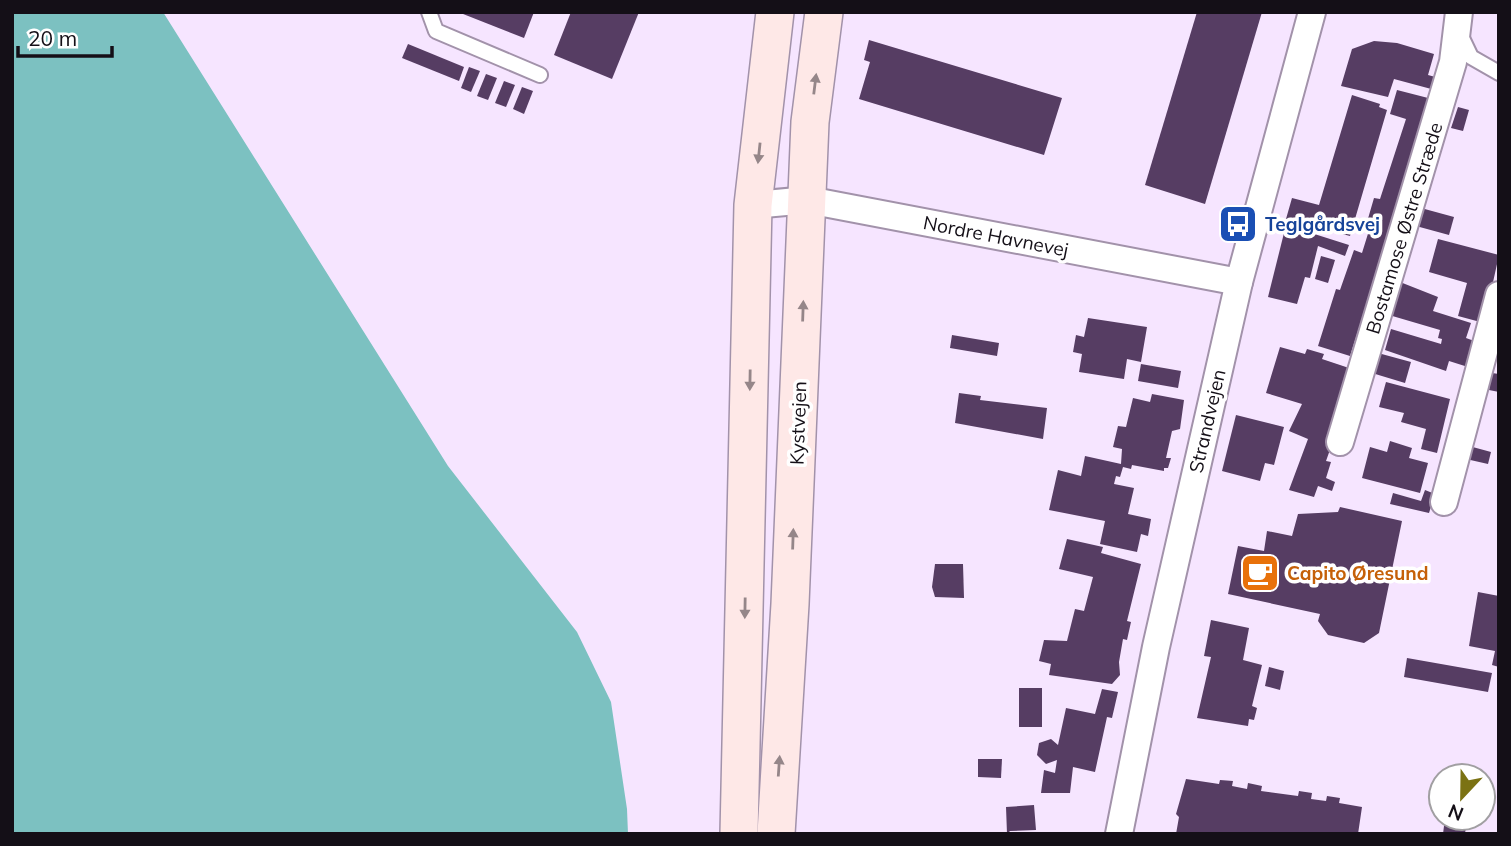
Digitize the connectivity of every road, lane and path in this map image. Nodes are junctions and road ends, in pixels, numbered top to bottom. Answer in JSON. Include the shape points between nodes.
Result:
{"nodes":[{"id":1,"x":429,"y":12,"type":"edge"},
{"id":2,"x":775,"y":12,"type":"edge"},
{"id":3,"x":824,"y":12,"type":"edge"},
{"id":4,"x":1312,"y":12,"type":"edge"},
{"id":5,"x":1459,"y":18,"type":"edge"},
{"id":6,"x":1499,"y":73,"type":"edge"},
{"id":7,"x":540,"y":75,"type":"dead end"},
{"id":8,"x":808,"y":200,"type":"junction"},
{"id":9,"x":753,"y":205,"type":"junction"},
{"id":10,"x":1239,"y":282,"type":"junction"},
{"id":11,"x":1499,"y":295,"type":"edge"},
{"id":12,"x":1340,"y":442,"type":"dead end"},
{"id":13,"x":1444,"y":502,"type":"dead end"},
{"id":14,"x":739,"y":834,"type":"edge"},
{"id":15,"x":776,"y":834,"type":"edge"},
{"id":16,"x":1119,"y":834,"type":"edge"}],
"edges":[{"from":1,"to":7,"type":"lane","via":[[436,31]]},
{"from":2,"to":9,"type":"main road","one_way":true},
{"from":8,"to":3,"type":"main road","name":"Kystvejen","one_way":true,"via":[[810,122]]},
{"from":4,"to":10,"type":"street","name":"Strandvejen"},
{"from":5,"to":6,"type":"lane","via":[[1463,45],[1471,57]]},
{"from":5,"to":12,"type":"street","name":"Bostamose Østre Stræde","via":[[1453,62]]},
{"from":8,"to":9,"type":"street","name":"Nordre Havnevej"},
{"from":8,"to":10,"type":"street","name":"Nordre Havnevej"},
{"from":15,"to":8,"type":"main road","name":"Kystvejen","one_way":true},
{"from":9,"to":14,"type":"main road","one_way":true},
{"from":10,"to":16,"type":"street","name":"Strandvejen","via":[[1156,647]]},
{"from":11,"to":13,"type":"street"}]}
